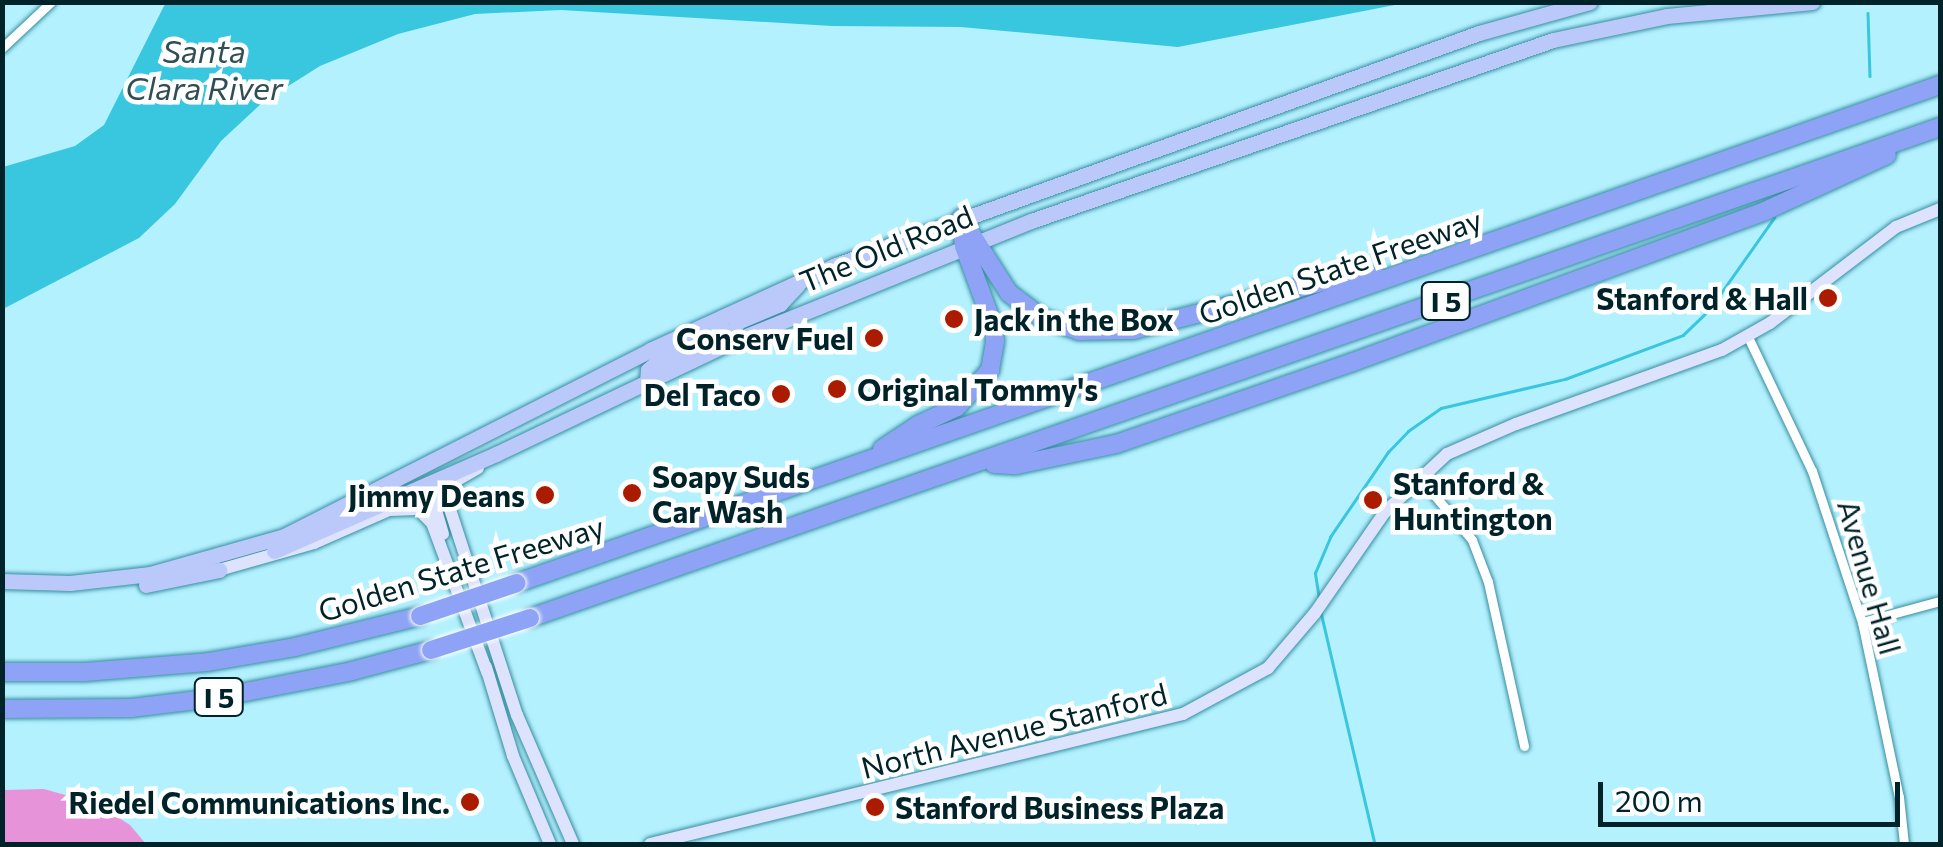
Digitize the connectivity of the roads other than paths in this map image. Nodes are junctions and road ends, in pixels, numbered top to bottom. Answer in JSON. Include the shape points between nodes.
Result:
{"nodes":[{"id":1,"x":50,"y":2,"type":"edge"},
{"id":2,"x":1590,"y":2,"type":"edge"},
{"id":3,"x":1812,"y":2,"type":"edge"},
{"id":4,"x":2,"y":48,"type":"edge"},
{"id":5,"x":1940,"y":85,"type":"edge"},
{"id":6,"x":1940,"y":127,"type":"edge"},
{"id":7,"x":1908,"y":139,"type":"junction"},
{"id":8,"x":1940,"y":209,"type":"edge"},
{"id":9,"x":961,"y":218,"type":"junction"},
{"id":10,"x":970,"y":243,"type":"junction"},
{"id":11,"x":1387,"y":278,"type":"junction"},
{"id":12,"x":800,"y":282,"type":"junction"},
{"id":13,"x":723,"y":317,"type":"junction"},
{"id":14,"x":1748,"y":337,"type":"junction"},
{"id":15,"x":728,"y":343,"type":"junction"},
{"id":16,"x":647,"y":383,"type":"junction"},
{"id":17,"x":496,"y":454,"type":"junction"},
{"id":18,"x":983,"y":463,"type":"junction"},
{"id":19,"x":860,"y":464,"type":"junction"},
{"id":20,"x":418,"y":468,"type":"junction"},
{"id":21,"x":1420,"y":477,"type":"junction"},
{"id":22,"x":428,"y":483,"type":"junction"},
{"id":23,"x":274,"y":551,"type":"joint"},
{"id":24,"x":218,"y":570,"type":"junction"},
{"id":25,"x":16,"y":587,"type":"edge"},
{"id":26,"x":1940,"y":601,"type":"edge"},
{"id":27,"x":1862,"y":622,"type":"junction"},
{"id":28,"x":2,"y":672,"type":"edge"},
{"id":29,"x":488,"y":672,"type":"junction"},
{"id":30,"x":2,"y":709,"type":"edge"},
{"id":31,"x":521,"y":724,"type":"junction"},
{"id":32,"x":1524,"y":746,"type":"dead end"},
{"id":33,"x":550,"y":844,"type":"edge"},
{"id":34,"x":574,"y":844,"type":"edge"},
{"id":35,"x":650,"y":844,"type":"edge"},
{"id":36,"x":1904,"y":844,"type":"edge"}],
"edges":[{"from":1,"to":4,"type":"street"},
{"from":2,"to":9,"type":"main road","name":"The Old Road","via":[[1479,34]]},
{"from":3,"to":10,"type":"main road","name":"The Old Road","via":[[1667,16],[1553,40]]},
{"from":5,"to":11,"type":"highway","name":"Golden State Freeway","number":"I 5"},
{"from":6,"to":7,"type":"highway","number":"I 5"},
{"from":7,"to":18,"type":"highway","number":"I 5"},
{"from":7,"to":18,"type":"highway","via":[[1874,164],[1764,211],[1353,362],[1102,448],[1016,465]]},
{"from":8,"to":14,"type":"main road","name":"North Avenue Stanford","via":[[1896,227]]},
{"from":9,"to":10,"type":"highway"},
{"from":9,"to":12,"type":"main road","name":"The Old Road"},
{"from":10,"to":11,"type":"highway","via":[[1025,307],[1060,326],[1098,333],[1190,317],[1350,275]]},
{"from":10,"to":15,"type":"main road","name":"The Old Road"},
{"from":10,"to":19,"type":"highway","via":[[995,341],[990,370],[957,406]]},
{"from":11,"to":19,"type":"highway","name":"Golden State Freeway","number":"I 5"},
{"from":12,"to":13,"type":"main road","name":"The Old Road"},
{"from":12,"to":15,"type":"main road","via":[[780,304],[737,322]]},
{"from":13,"to":16,"type":"main road","via":[[718,332],[656,363]]},
{"from":13,"to":20,"type":"main road","name":"The Old Road"},
{"from":14,"to":21,"type":"main road","name":"North Avenue Stanford","via":[[1480,437]]},
{"from":14,"to":27,"type":"street","name":"Avenue Hall","via":[[1813,472]]},
{"from":15,"to":16,"type":"main road","name":"The Old Road"},
{"from":16,"to":17,"type":"main road","name":"The Old Road"},
{"from":17,"to":22,"type":"main road","name":"The Old Road"},
{"from":17,"to":31,"type":"main road","via":[[458,480],[448,496]]},
{"from":18,"to":30,"type":"highway","number":"I 5","bridge":true,"via":[[530,618],[352,671],[131,708]]},
{"from":19,"to":28,"type":"highway","name":"Golden State Freeway","number":"I 5","bridge":true,"via":[[420,616],[326,640],[208,662]]},
{"from":20,"to":22,"type":"main road"},
{"from":20,"to":25,"type":"main road","name":"The Old Road","via":[[284,536],[200,564]]},
{"from":21,"to":32,"type":"street","via":[[1472,540],[1488,582]]},
{"from":21,"to":35,"type":"main road","name":"North Avenue Stanford","via":[[1385,512],[1268,668],[1183,714]]},
{"from":22,"to":23,"type":"main road","name":"The Old Road"},
{"from":22,"to":29,"type":"main road"},
{"from":22,"to":31,"type":"main road","via":[[510,716]]},
{"from":23,"to":24,"type":"main road","name":"The Old Road"},
{"from":24,"to":25,"type":"main road","name":"The Old Road","via":[[144,585]]},
{"from":24,"to":29,"type":"main road","via":[[314,542],[389,510],[418,510],[432,524]]},
{"from":26,"to":27,"type":"street"},
{"from":27,"to":36,"type":"street","name":"Avenue Hall"},
{"from":29,"to":33,"type":"main road"},
{"from":31,"to":34,"type":"main road"}]}
